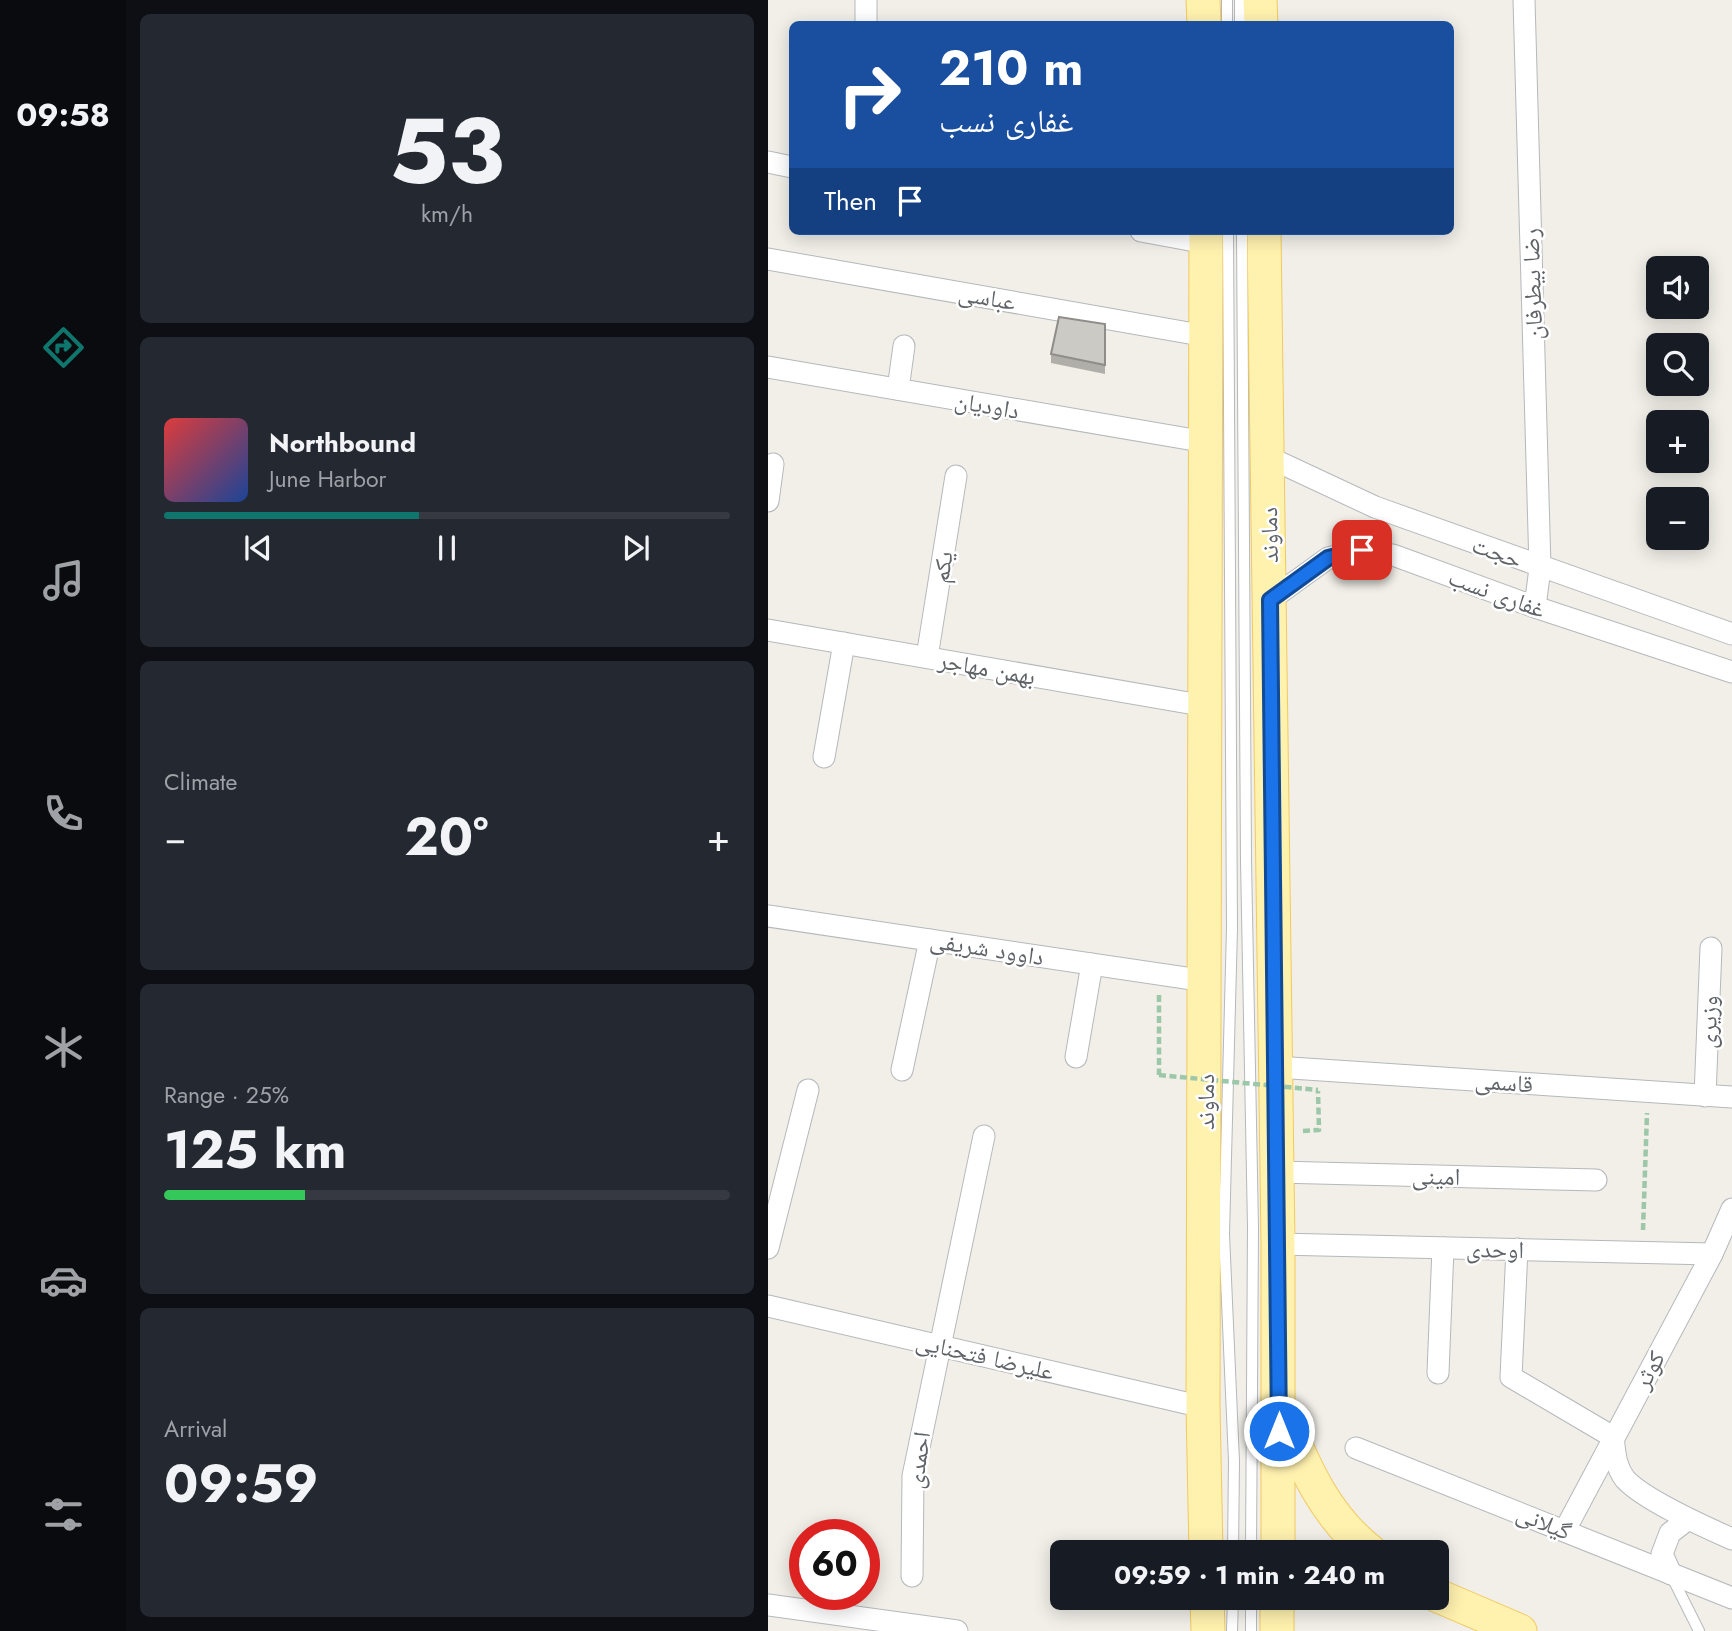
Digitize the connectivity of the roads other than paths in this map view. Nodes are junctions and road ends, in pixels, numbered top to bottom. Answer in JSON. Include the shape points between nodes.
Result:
{"nodes":[{"id":1,"x":865,"y":0,"type":"edge"},
{"id":2,"x":1203,"y":0,"type":"edge"},
{"id":3,"x":1226,"y":0,"type":"edge"},
{"id":4,"x":1240,"y":0,"type":"edge"},
{"id":5,"x":1260,"y":0,"type":"edge"},
{"id":6,"x":1524,"y":0,"type":"edge"},
{"id":7,"x":865,"y":21,"type":"edge"},
{"id":8,"x":1204,"y":21,"type":"edge"},
{"id":9,"x":1227,"y":21,"type":"edge"},
{"id":10,"x":1240,"y":21,"type":"edge"},
{"id":11,"x":1261,"y":21,"type":"edge"},
{"id":12,"x":768,"y":162,"type":"edge"},
{"id":13,"x":789,"y":166,"type":"edge"},
{"id":14,"x":1213,"y":235,"type":"edge"},
{"id":15,"x":1242,"y":235,"type":"edge"},
{"id":16,"x":1264,"y":235,"type":"edge"},
{"id":17,"x":768,"y":259,"type":"edge"},
{"id":18,"x":1206,"y":336,"type":"junction"},
{"id":19,"x":904,"y":345,"type":"dead end"},
{"id":20,"x":768,"y":367,"type":"edge"},
{"id":21,"x":898,"y":389,"type":"junction"},
{"id":22,"x":1206,"y":442,"type":"junction"},
{"id":23,"x":1268,"y":457,"type":"junction"},
{"id":24,"x":773,"y":464,"type":"dead end"},
{"id":25,"x":956,"y":477,"type":"dead end"},
{"id":26,"x":768,"y":501,"type":"edge"},
{"id":27,"x":1540,"y":568,"type":"junction"},
{"id":28,"x":1270,"y":600,"type":"junction"},
{"id":29,"x":1535,"y":607,"type":"junction"},
{"id":30,"x":768,"y":630,"type":"edge"},
{"id":31,"x":1732,"y":634,"type":"edge"},
{"id":32,"x":844,"y":643,"type":"junction"},
{"id":33,"x":927,"y":657,"type":"junction"},
{"id":34,"x":1732,"y":673,"type":"edge"},
{"id":35,"x":1206,"y":706,"type":"junction"},
{"id":36,"x":824,"y":757,"type":"dead end"},
{"id":37,"x":768,"y":916,"type":"edge"},
{"id":38,"x":930,"y":940,"type":"junction"},
{"id":39,"x":1711,"y":948,"type":"dead end"},
{"id":40,"x":1092,"y":964,"type":"junction"},
{"id":41,"x":1206,"y":981,"type":"junction"},
{"id":42,"x":1076,"y":1057,"type":"dead end"},
{"id":43,"x":1276,"y":1066,"type":"junction"},
{"id":44,"x":902,"y":1070,"type":"dead end"},
{"id":45,"x":808,"y":1090,"type":"dead end"},
{"id":46,"x":1705,"y":1096,"type":"junction"},
{"id":47,"x":1732,"y":1097,"type":"edge"},
{"id":48,"x":984,"y":1136,"type":"dead end"},
{"id":49,"x":1277,"y":1172,"type":"junction"},
{"id":50,"x":1596,"y":1180,"type":"dead end"},
{"id":51,"x":1732,"y":1209,"type":"edge"},
{"id":52,"x":1278,"y":1244,"type":"junction"},
{"id":53,"x":768,"y":1248,"type":"edge"},
{"id":54,"x":1443,"y":1248,"type":"junction"},
{"id":55,"x":1517,"y":1249,"type":"junction"},
{"id":56,"x":1712,"y":1254,"type":"junction"},
{"id":57,"x":768,"y":1306,"type":"edge"},
{"id":58,"x":940,"y":1346,"type":"junction"},
{"id":59,"x":1438,"y":1373,"type":"dead end"},
{"id":60,"x":1203,"y":1407,"type":"junction"},
{"id":61,"x":1279,"y":1407,"type":"junction"},
{"id":62,"x":1613,"y":1437,"type":"junction"},
{"id":63,"x":1356,"y":1448,"type":"dead end"},
{"id":64,"x":1687,"y":1520,"type":"junction"},
{"id":65,"x":1565,"y":1530,"type":"junction"},
{"id":66,"x":1732,"y":1539,"type":"edge"},
{"id":67,"x":1206,"y":1540,"type":"edge"},
{"id":68,"x":1233,"y":1540,"type":"edge"},
{"id":69,"x":1251,"y":1540,"type":"edge"},
{"id":70,"x":1277,"y":1540,"type":"edge"},
{"id":71,"x":1355,"y":1540,"type":"edge"},
{"id":72,"x":1671,"y":1574,"type":"junction"},
{"id":73,"x":912,"y":1576,"type":"dead end"},
{"id":74,"x":1732,"y":1598,"type":"edge"},
{"id":75,"x":1449,"y":1601,"type":"edge"},
{"id":76,"x":768,"y":1605,"type":"edge"},
{"id":77,"x":1207,"y":1610,"type":"edge"},
{"id":78,"x":1233,"y":1610,"type":"edge"},
{"id":79,"x":1251,"y":1610,"type":"edge"},
{"id":80,"x":1277,"y":1610,"type":"edge"},
{"id":81,"x":957,"y":1631,"type":"edge"},
{"id":82,"x":1208,"y":1631,"type":"edge"},
{"id":83,"x":1232,"y":1631,"type":"edge"},
{"id":84,"x":1251,"y":1631,"type":"edge"},
{"id":85,"x":1277,"y":1631,"type":"edge"},
{"id":86,"x":1520,"y":1631,"type":"edge"},
{"id":87,"x":1699,"y":1631,"type":"edge"}],
"edges":[{"from":1,"to":7,"type":"street"},
{"from":2,"to":8,"type":"main road"},
{"from":3,"to":9,"type":"lane"},
{"from":4,"to":10,"type":"lane"},
{"from":5,"to":11,"type":"main road"},
{"from":6,"to":27,"type":"street","name":"رضا بیطرفان"},
{"from":12,"to":13,"type":"street"},
{"from":14,"to":18,"type":"main road","name":"دماوند"},
{"from":14,"to":68,"type":"lane","via":[[1232,928],[1224,1234]]},
{"from":15,"to":69,"type":"lane","via":[[1253,1227]]},
{"from":16,"to":23,"type":"main road","name":"دماوند"},
{"from":17,"to":18,"type":"street","name":"عباسی"},
{"from":18,"to":22,"type":"main road","name":"دماوند"},
{"from":19,"to":21,"type":"street"},
{"from":20,"to":21,"type":"street","name":"داودیان"},
{"from":21,"to":22,"type":"street","name":"داودیان"},
{"from":22,"to":35,"type":"main road","name":"دماوند"},
{"from":23,"to":27,"type":"street","name":"حجت","via":[[1375,507]]},
{"from":23,"to":28,"type":"main road","name":"دماوند"},
{"from":24,"to":26,"type":"street"},
{"from":25,"to":33,"type":"street","name":"یکم"},
{"from":27,"to":29,"type":"street","name":"رضا بیطرفان"},
{"from":27,"to":31,"type":"street","name":"حجت"},
{"from":28,"to":29,"type":"street","name":"غفاری نسب","via":[[1328,558],[1362,550],[1393,555]]},
{"from":28,"to":43,"type":"main road","name":"دماوند"},
{"from":29,"to":34,"type":"street","name":"غفاری نسب"},
{"from":30,"to":32,"type":"street","name":"بهمن مهاجر"},
{"from":32,"to":33,"type":"street","name":"بهمن مهاجر"},
{"from":32,"to":36,"type":"street"},
{"from":33,"to":35,"type":"street","name":"بهمن مهاجر"},
{"from":35,"to":41,"type":"main road","name":"دماوند"},
{"from":37,"to":38,"type":"street","name":"داوود شریفی"},
{"from":38,"to":40,"type":"street","name":"داوود شریفی"},
{"from":38,"to":44,"type":"street"},
{"from":39,"to":46,"type":"street","name":"وزیری"},
{"from":40,"to":41,"type":"street","name":"داوود شریفی"},
{"from":40,"to":42,"type":"street"},
{"from":41,"to":60,"type":"main road","name":"دماوند"},
{"from":43,"to":46,"type":"street","name":"قاسمی"},
{"from":43,"to":49,"type":"main road","name":"دماوند"},
{"from":45,"to":53,"type":"street"},
{"from":46,"to":47,"type":"street","name":"قاسمی"},
{"from":48,"to":58,"type":"street","name":"احمدی"},
{"from":49,"to":50,"type":"street","name":"امینی"},
{"from":49,"to":52,"type":"main road","name":"دماوند"},
{"from":51,"to":56,"type":"street","name":"کوثر"},
{"from":52,"to":54,"type":"street","name":"اوحدی"},
{"from":52,"to":61,"type":"main road","name":"دماوند"},
{"from":54,"to":55,"type":"street","name":"اوحدی"},
{"from":54,"to":59,"type":"street"},
{"from":55,"to":56,"type":"street","name":"اوحدی"},
{"from":55,"to":62,"type":"street","via":[[1511,1377]]},
{"from":56,"to":62,"type":"street","name":"کوثر"},
{"from":57,"to":58,"type":"street","name":"علیرضا فتحنایی"},
{"from":58,"to":60,"type":"street","name":"علیرضا فتحنایی"},
{"from":58,"to":73,"type":"street","name":"احمدی","via":[[913,1476]]},
{"from":60,"to":67,"type":"main road","name":"دماوند"},
{"from":61,"to":70,"type":"main road","name":"دماوند"},
{"from":61,"to":71,"type":"main road","via":[[1314,1488]]},
{"from":62,"to":64,"type":"street","via":[[1615,1461],[1626,1480]]},
{"from":62,"to":65,"type":"street","name":"کوثر"},
{"from":63,"to":65,"type":"street","name":"گیلانی"},
{"from":64,"to":66,"type":"street"},
{"from":64,"to":72,"type":"street","via":[[1670,1532],[1662,1554]]},
{"from":65,"to":72,"type":"street","name":"گیلانی"},
{"from":72,"to":74,"type":"street","name":"گیلانی"},
{"from":72,"to":87,"type":"lane"},
{"from":75,"to":86,"type":"main road"},
{"from":76,"to":81,"type":"street"},
{"from":77,"to":82,"type":"main road"},
{"from":78,"to":83,"type":"lane"},
{"from":79,"to":84,"type":"lane"},
{"from":80,"to":85,"type":"main road"}]}
